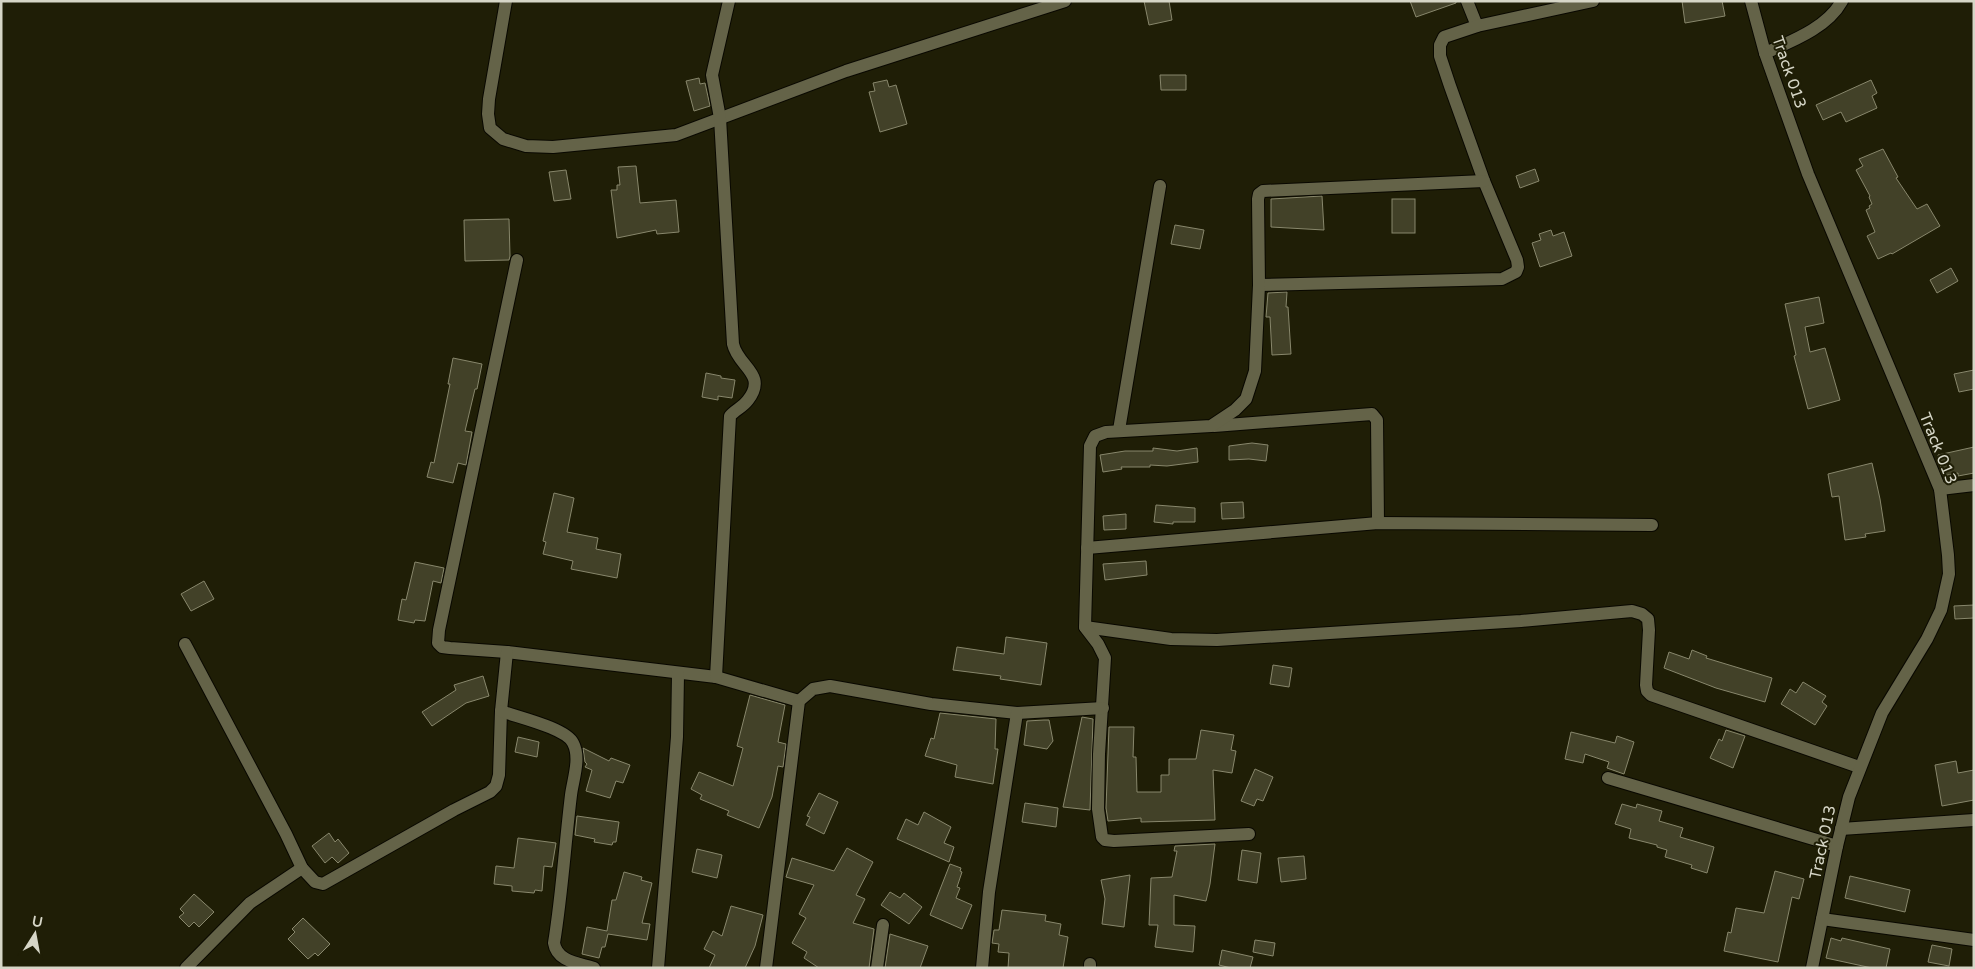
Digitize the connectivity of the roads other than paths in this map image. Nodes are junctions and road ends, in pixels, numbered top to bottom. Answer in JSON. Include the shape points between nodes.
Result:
{"nodes":[{"id":1,"x":506,"y":1,"type":"edge"},
{"id":2,"x":729,"y":1,"type":"edge"},
{"id":3,"x":1065,"y":1,"type":"edge"},
{"id":4,"x":1467,"y":1,"type":"edge"},
{"id":5,"x":1593,"y":1,"type":"edge"},
{"id":6,"x":1751,"y":1,"type":"edge"},
{"id":7,"x":1842,"y":1,"type":"edge"},
{"id":8,"x":1477,"y":26,"type":"junction"},
{"id":9,"x":1765,"y":54,"type":"junction"},
{"id":10,"x":720,"y":118,"type":"junction"},
{"id":11,"x":1484,"y":181,"type":"junction"},
{"id":12,"x":1160,"y":186,"type":"dead end"},
{"id":13,"x":517,"y":260,"type":"dead end"},
{"id":14,"x":1259,"y":285,"type":"junction"},
{"id":15,"x":1211,"y":426,"type":"junction"},
{"id":16,"x":1119,"y":430,"type":"junction"},
{"id":17,"x":1974,"y":485,"type":"edge"},
{"id":18,"x":1940,"y":489,"type":"junction"},
{"id":19,"x":1378,"y":523,"type":"junction"},
{"id":20,"x":1652,"y":525,"type":"dead end"},
{"id":21,"x":1087,"y":548,"type":"junction"},
{"id":22,"x":1086,"y":627,"type":"junction"},
{"id":23,"x":185,"y":644,"type":"dead end"},
{"id":24,"x":508,"y":652,"type":"junction"},
{"id":25,"x":678,"y":674,"type":"junction"},
{"id":26,"x":716,"y":677,"type":"junction"},
{"id":27,"x":799,"y":701,"type":"junction"},
{"id":28,"x":1103,"y":708,"type":"junction"},
{"id":29,"x":501,"y":711,"type":"junction"},
{"id":30,"x":1017,"y":714,"type":"junction"},
{"id":31,"x":1859,"y":766,"type":"junction"},
{"id":32,"x":1608,"y":778,"type":"dead end"},
{"id":33,"x":1974,"y":820,"type":"edge"},
{"id":34,"x":1841,"y":829,"type":"junction"},
{"id":35,"x":1249,"y":834,"type":"dead end"},
{"id":36,"x":1837,"y":846,"type":"junction"},
{"id":37,"x":302,"y":868,"type":"junction"},
{"id":38,"x":1822,"y":919,"type":"junction"},
{"id":39,"x":883,"y":925,"type":"dead end"},
{"id":40,"x":1974,"y":940,"type":"edge"},
{"id":41,"x":186,"y":968,"type":"edge"},
{"id":42,"x":594,"y":968,"type":"edge"},
{"id":43,"x":658,"y":968,"type":"edge"},
{"id":44,"x":766,"y":968,"type":"edge"},
{"id":45,"x":877,"y":968,"type":"edge"},
{"id":46,"x":982,"y":968,"type":"edge"},
{"id":47,"x":1812,"y":968,"type":"edge"}],
"edges":[{"from":1,"to":10,"type":"street","via":[[488,114],[490,128],[503,138],[526,146],[553,147],[676,136]]},
{"from":2,"to":10,"type":"street","via":[[712,75]]},
{"from":3,"to":10,"type":"street","via":[[846,71]]},
{"from":4,"to":8,"type":"street"},
{"from":5,"to":8,"type":"street"},
{"from":6,"to":9,"type":"street","name":"Track 013"},
{"from":7,"to":9,"type":"street","via":[[1816,27]]},
{"from":8,"to":11,"type":"street","via":[[1444,37],[1440,50]]},
{"from":9,"to":18,"type":"street","name":"Track 013","via":[[1808,174]]},
{"from":10,"to":26,"type":"street","via":[[733,344],[738,358],[752,371],[754,389],[741,408],[730,416]]},
{"from":11,"to":14,"type":"street","via":[[1263,192],[1258,199]]},
{"from":11,"to":14,"type":"street","via":[[1517,260],[1518,267],[1511,276],[1502,279]]},
{"from":12,"to":16,"type":"street"},
{"from":13,"to":24,"type":"street","via":[[438,639],[442,647]]},
{"from":14,"to":15,"type":"street","via":[[1255,371],[1251,387],[1246,399],[1235,410]]},
{"from":15,"to":16,"type":"street"},
{"from":15,"to":19,"type":"street","via":[[1372,414],[1377,420]]},
{"from":16,"to":21,"type":"street","via":[[1096,436],[1090,446]]},
{"from":17,"to":18,"type":"street"},
{"from":18,"to":31,"type":"street","name":"Track 013","via":[[1949,574],[1942,610],[1882,714]]},
{"from":19,"to":20,"type":"street"},
{"from":19,"to":21,"type":"street"},
{"from":21,"to":22,"type":"street"},
{"from":22,"to":28,"type":"street","via":[[1105,658]]},
{"from":22,"to":31,"type":"street","via":[[1171,639],[1217,640],[1632,611],[1648,620],[1646,685],[1651,695]]},
{"from":23,"to":37,"type":"street"},
{"from":24,"to":25,"type":"street"},
{"from":24,"to":29,"type":"street"},
{"from":25,"to":26,"type":"street"},
{"from":25,"to":43,"type":"street"},
{"from":26,"to":27,"type":"street"},
{"from":27,"to":30,"type":"street","via":[[813,689],[830,686],[931,704]]},
{"from":27,"to":44,"type":"street"},
{"from":28,"to":30,"type":"street"},
{"from":28,"to":35,"type":"street","via":[[1098,809],[1100,830],[1105,840]]},
{"from":29,"to":37,"type":"street","via":[[499,775],[490,792],[323,884],[315,882]]},
{"from":29,"to":42,"type":"street","via":[[553,729],[574,743],[577,755],[554,943],[561,957]]},
{"from":30,"to":46,"type":"street","via":[[989,892]]},
{"from":31,"to":34,"type":"street","name":"Track 013"},
{"from":32,"to":36,"type":"street"},
{"from":33,"to":34,"type":"street"},
{"from":34,"to":36,"type":"street","name":"Track 013"},
{"from":36,"to":38,"type":"street","name":"Track 013"},
{"from":37,"to":41,"type":"street","via":[[250,903]]},
{"from":38,"to":40,"type":"street"},
{"from":38,"to":47,"type":"street","name":"Track 013"},
{"from":39,"to":45,"type":"street"}]}
